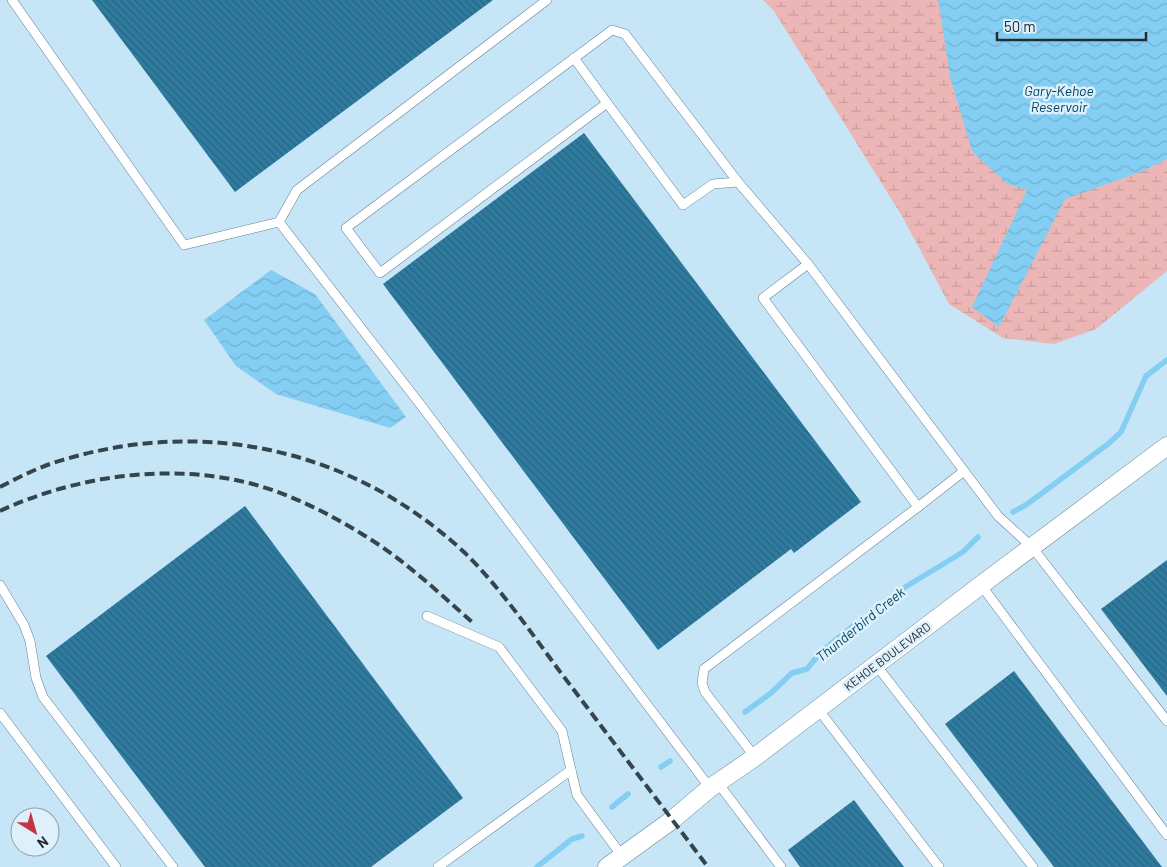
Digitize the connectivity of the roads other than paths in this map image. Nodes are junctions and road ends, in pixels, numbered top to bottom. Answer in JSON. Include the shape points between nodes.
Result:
{"nodes":[{"id":1,"x":12,"y":0,"type":"edge"},
{"id":2,"x":547,"y":0,"type":"edge"},
{"id":3,"x":574,"y":58,"type":"junction"},
{"id":4,"x":607,"y":103,"type":"junction"},
{"id":5,"x":738,"y":182,"type":"junction"},
{"id":6,"x":279,"y":222,"type":"junction"},
{"id":7,"x":808,"y":264,"type":"junction"},
{"id":8,"x":1167,"y":446,"type":"edge"},
{"id":9,"x":964,"y":471,"type":"junction"},
{"id":10,"x":918,"y":507,"type":"junction"},
{"id":11,"x":1032,"y":547,"type":"junction"},
{"id":12,"x":0,"y":585,"type":"edge"},
{"id":13,"x":980,"y":585,"type":"junction"},
{"id":14,"x":427,"y":616,"type":"dead end"},
{"id":15,"x":876,"y":665,"type":"junction"},
{"id":16,"x":818,"y":709,"type":"junction"},
{"id":17,"x":0,"y":713,"type":"edge"},
{"id":18,"x":1167,"y":721,"type":"edge"},
{"id":19,"x":755,"y":757,"type":"junction"},
{"id":20,"x":572,"y":770,"type":"junction"},
{"id":21,"x":714,"y":786,"type":"junction"},
{"id":22,"x":1167,"y":834,"type":"edge"},
{"id":23,"x":622,"y":856,"type":"junction"},
{"id":24,"x":116,"y":867,"type":"edge"},
{"id":25,"x":173,"y":867,"type":"edge"},
{"id":26,"x":438,"y":867,"type":"edge"},
{"id":27,"x":607,"y":867,"type":"edge"},
{"id":28,"x":781,"y":867,"type":"edge"},
{"id":29,"x":938,"y":867,"type":"edge"},
{"id":30,"x":1033,"y":867,"type":"edge"}],
"edges":[{"from":1,"to":6,"type":"lane","via":[[184,245]]},
{"from":2,"to":6,"type":"lane","via":[[297,190]]},
{"from":3,"to":4,"type":"lane"},
{"from":3,"to":4,"type":"lane","via":[[346,228],[380,273]]},
{"from":3,"to":5,"type":"lane","via":[[612,30],[625,34]]},
{"from":4,"to":5,"type":"lane","via":[[683,205],[713,184]]},
{"from":5,"to":7,"type":"lane"},
{"from":6,"to":21,"type":"lane"},
{"from":7,"to":9,"type":"lane"},
{"from":7,"to":10,"type":"lane","via":[[763,298]]},
{"from":8,"to":11,"type":"street","name":"KEHOE BOULEVARD"},
{"from":9,"to":10,"type":"lane"},
{"from":9,"to":11,"type":"lane","via":[[998,516]]},
{"from":10,"to":19,"type":"lane","via":[[704,669],[702,683],[705,692]]},
{"from":11,"to":13,"type":"street","name":"KEHOE BOULEVARD"},
{"from":11,"to":18,"type":"lane"},
{"from":12,"to":25,"type":"lane","via":[[24,625],[43,697]]},
{"from":13,"to":15,"type":"street","name":"KEHOE BOULEVARD"},
{"from":13,"to":22,"type":"lane"},
{"from":14,"to":20,"type":"lane","via":[[499,647],[562,731]]},
{"from":15,"to":16,"type":"street","name":"KEHOE BOULEVARD"},
{"from":15,"to":30,"type":"lane"},
{"from":16,"to":19,"type":"street","name":"KEHOE BOULEVARD"},
{"from":16,"to":29,"type":"lane"},
{"from":17,"to":24,"type":"lane"},
{"from":19,"to":21,"type":"street","name":"KEHOE BOULEVARD"},
{"from":20,"to":23,"type":"lane","via":[[577,796]]},
{"from":20,"to":26,"type":"lane"},
{"from":21,"to":23,"type":"street","name":"KEHOE BOULEVARD"},
{"from":21,"to":28,"type":"lane"},
{"from":23,"to":27,"type":"street","name":"KEHOE BOULEVARD"}]}
